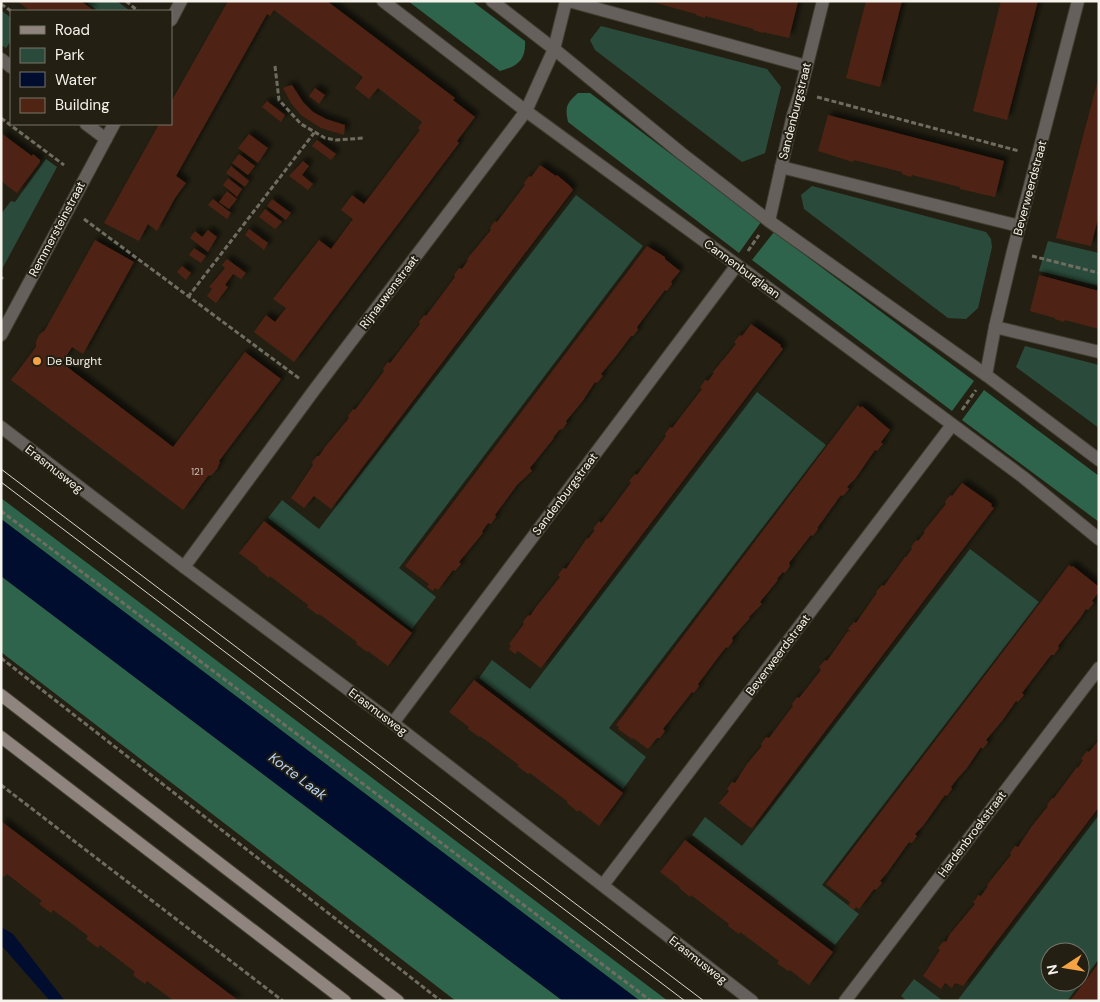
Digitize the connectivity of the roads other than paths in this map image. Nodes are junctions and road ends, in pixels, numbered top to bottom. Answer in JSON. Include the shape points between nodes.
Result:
{"nodes":[{"id":1,"x":181,"y":1,"type":"edge"},
{"id":2,"x":383,"y":1,"type":"edge"},
{"id":3,"x":492,"y":1,"type":"edge"},
{"id":4,"x":568,"y":1,"type":"edge"},
{"id":5,"x":823,"y":1,"type":"edge"},
{"id":6,"x":1078,"y":1,"type":"edge"},
{"id":7,"x":172,"y":18,"type":"edge"},
{"id":8,"x":554,"y":48,"type":"junction"},
{"id":9,"x":806,"y":66,"type":"junction"},
{"id":10,"x":526,"y":111,"type":"junction"},
{"id":11,"x":87,"y":125,"type":"edge"},
{"id":12,"x":113,"y":125,"type":"edge"},
{"id":13,"x":106,"y":139,"type":"junction"},
{"id":14,"x":781,"y":167,"type":"junction"},
{"id":15,"x":769,"y":220,"type":"junction"},
{"id":16,"x":1019,"y":226,"type":"junction"},
{"id":17,"x":738,"y":265,"type":"junction"},
{"id":18,"x":995,"y":326,"type":"junction"},
{"id":19,"x":1,"y":336,"type":"edge"},
{"id":20,"x":1099,"y":352,"type":"edge"},
{"id":21,"x":986,"y":375,"type":"junction"},
{"id":22,"x":952,"y":425,"type":"junction"},
{"id":23,"x":1,"y":427,"type":"edge"},
{"id":24,"x":1099,"y":460,"type":"edge"},
{"id":25,"x":1099,"y":538,"type":"edge"},
{"id":26,"x":184,"y":567,"type":"junction"},
{"id":27,"x":1099,"y":668,"type":"edge"},
{"id":28,"x":1,"y":695,"type":"edge"},
{"id":29,"x":393,"y":723,"type":"junction"},
{"id":30,"x":1,"y":737,"type":"edge"},
{"id":31,"x":603,"y":885,"type":"junction"},
{"id":32,"x":345,"y":1001,"type":"edge"},
{"id":33,"x":398,"y":1001,"type":"edge"},
{"id":34,"x":752,"y":1001,"type":"edge"},
{"id":35,"x":845,"y":1001,"type":"edge"}],
"edges":[{"from":1,"to":7,"type":"street"},
{"from":2,"to":10,"type":"street","name":"Cannenburglaan"},
{"from":3,"to":8,"type":"street"},
{"from":4,"to":8,"type":"street","name":"Rijnauwenstraat"},
{"from":4,"to":9,"type":"street"},
{"from":5,"to":9,"type":"street","name":"Sandenburgstraat"},
{"from":6,"to":16,"type":"street","name":"Beverweerdstraat"},
{"from":8,"to":10,"type":"street","name":"Rijnauwenstraat"},
{"from":8,"to":15,"type":"street","via":[[681,153]]},
{"from":9,"to":14,"type":"street","name":"Sandenburgstraat"},
{"from":10,"to":17,"type":"street","name":"Cannenburglaan"},
{"from":10,"to":26,"type":"street","name":"Rijnauwenstraat"},
{"from":11,"to":13,"type":"street"},
{"from":12,"to":13,"type":"street","name":"Remmersteinstraat"},
{"from":13,"to":19,"type":"street","name":"Remmersteinstraat"},
{"from":14,"to":15,"type":"street","name":"Sandenburgstraat"},
{"from":14,"to":16,"type":"street"},
{"from":15,"to":21,"type":"street"},
{"from":16,"to":18,"type":"street","name":"Beverweerdstraat"},
{"from":17,"to":22,"type":"street","name":"Cannenburglaan"},
{"from":17,"to":29,"type":"street","name":"Sandenburgstraat"},
{"from":18,"to":20,"type":"street"},
{"from":18,"to":21,"type":"street","name":"Beverweerdstraat"},
{"from":21,"to":24,"type":"street"},
{"from":22,"to":25,"type":"street","name":"Cannenburglaan"},
{"from":22,"to":31,"type":"street","name":"Beverweerdstraat"},
{"from":23,"to":26,"type":"street","name":"Erasmusweg"},
{"from":26,"to":29,"type":"street","name":"Erasmusweg"},
{"from":27,"to":35,"type":"street","name":"Hardenbroekstraat"},
{"from":28,"to":33,"type":"main road"},
{"from":29,"to":31,"type":"street","name":"Erasmusweg"},
{"from":30,"to":32,"type":"main road"},
{"from":31,"to":34,"type":"street","name":"Erasmusweg"}]}
